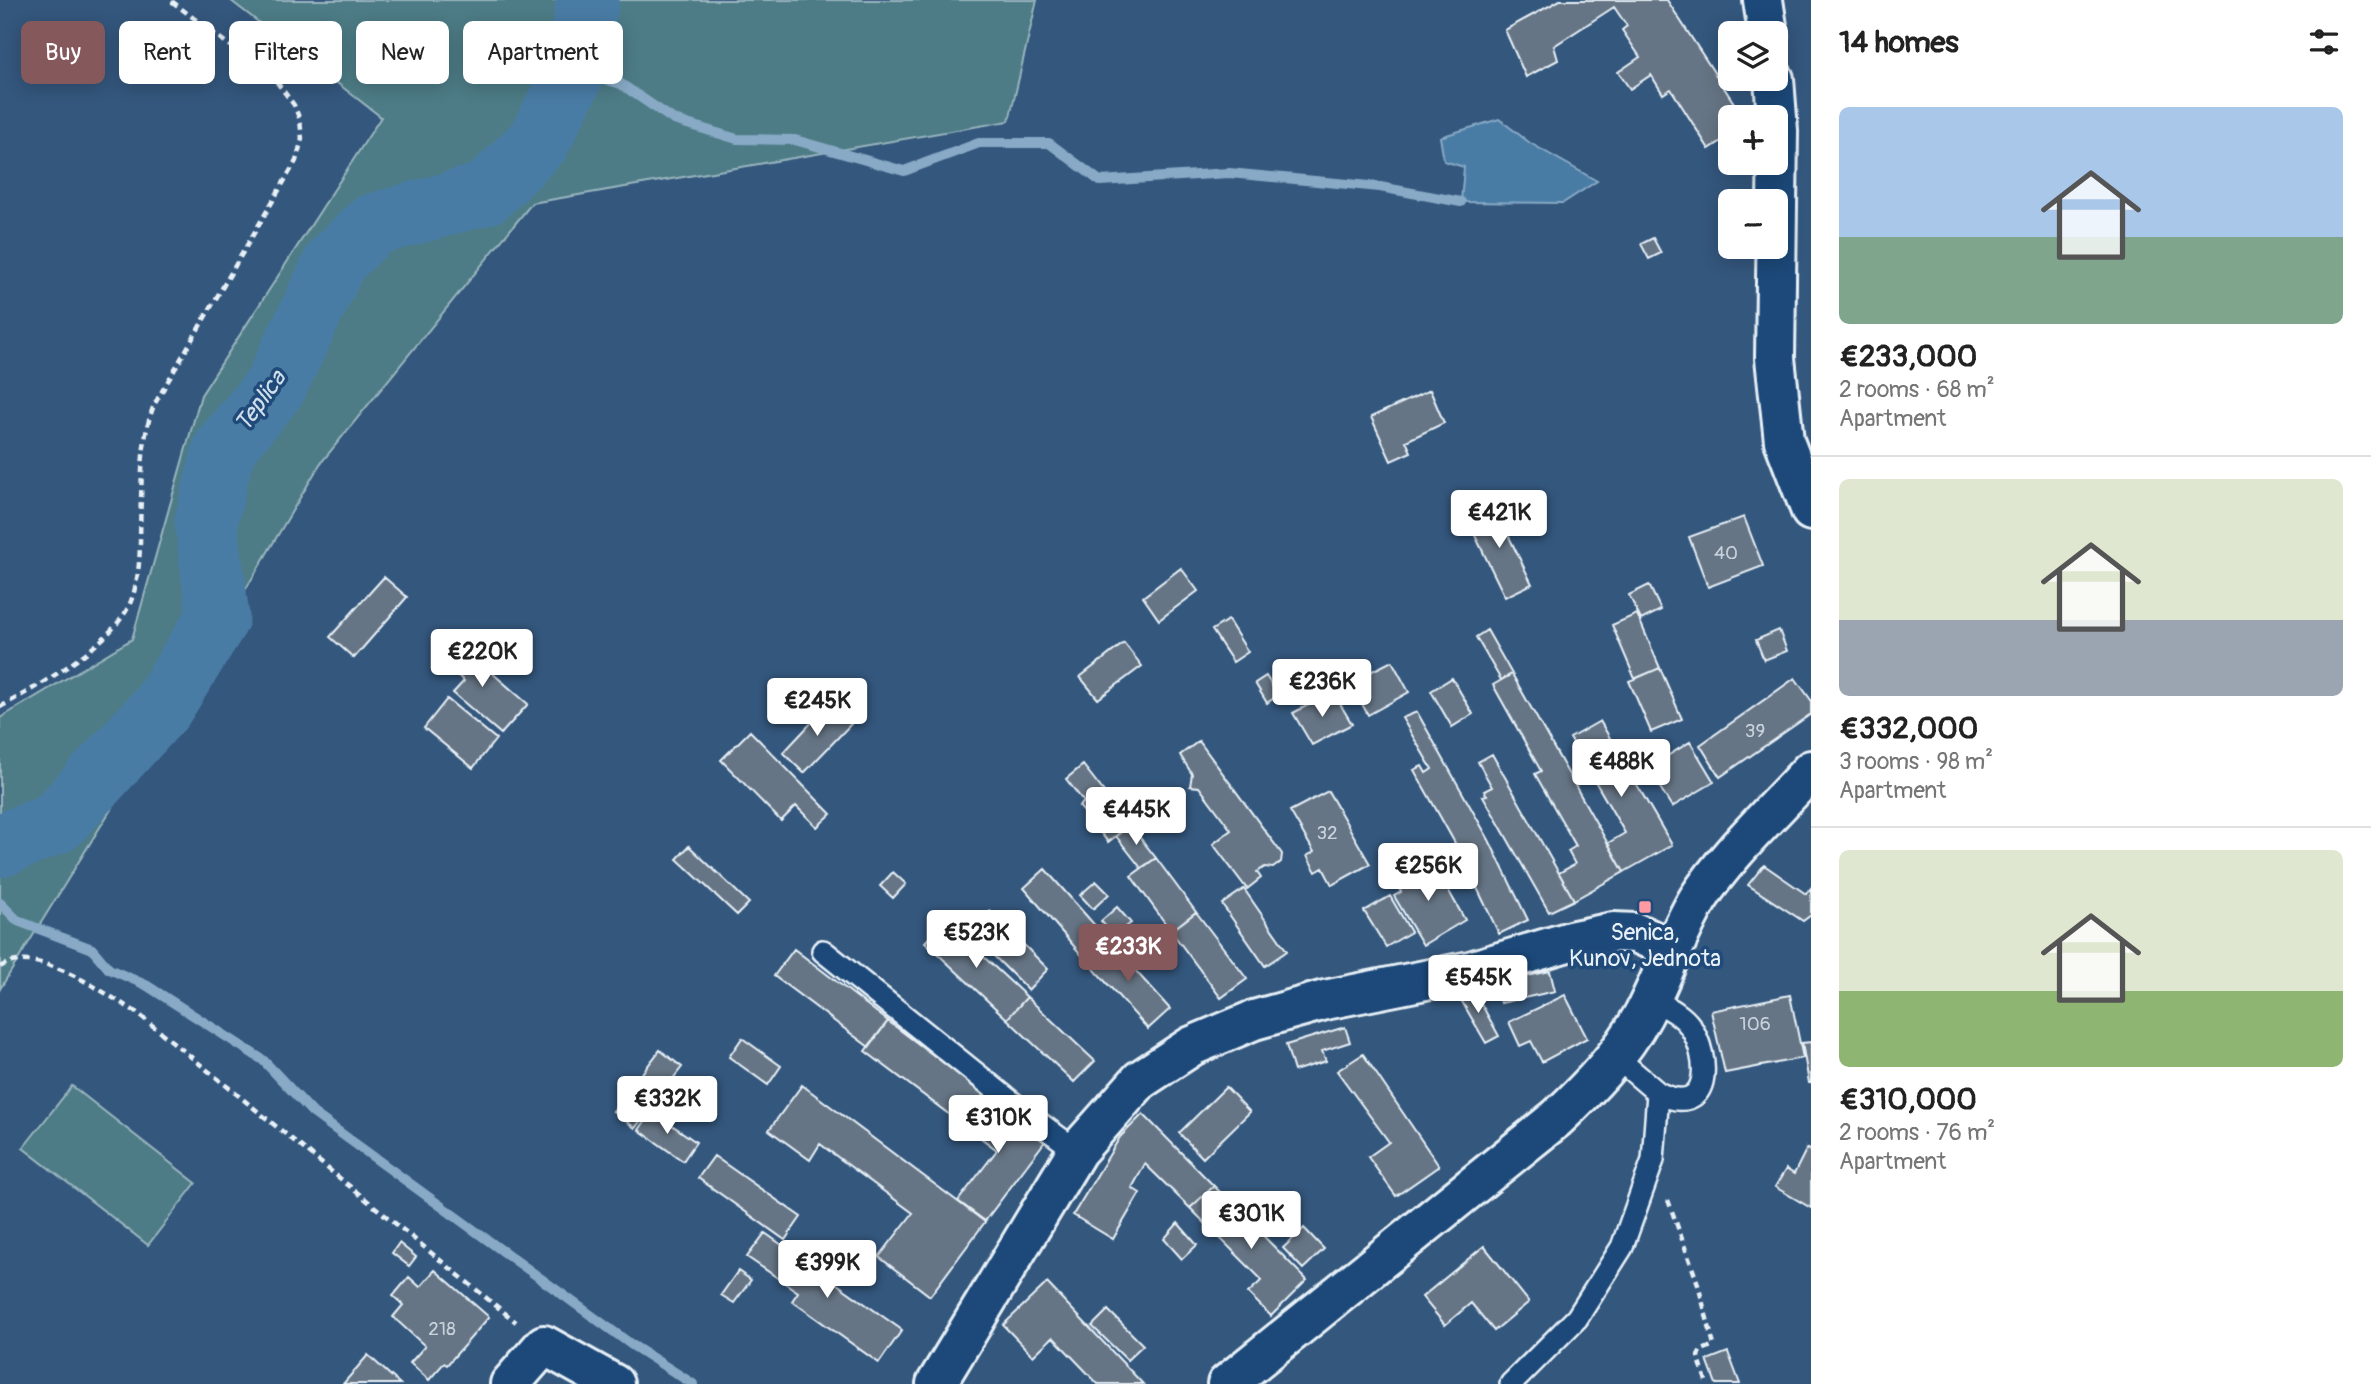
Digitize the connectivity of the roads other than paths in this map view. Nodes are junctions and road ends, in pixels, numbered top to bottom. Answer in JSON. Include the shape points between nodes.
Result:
{"nodes":[{"id":1,"x":1763,"y":0,"type":"edge"},
{"id":2,"x":1766,"y":21,"type":"edge"},
{"id":3,"x":1775,"y":91,"type":"edge"},
{"id":4,"x":1811,"y":511,"type":"edge"},
{"id":5,"x":1811,"y":769,"type":"edge"},
{"id":6,"x":1672,"y":949,"type":"junction"},
{"id":7,"x":823,"y":951,"type":"dead end"},
{"id":8,"x":1650,"y":998,"type":"junction"},
{"id":9,"x":1616,"y":1057,"type":"junction"},
{"id":10,"x":1658,"y":1093,"type":"junction"},
{"id":11,"x":1077,"y":1151,"type":"junction"},
{"id":12,"x":509,"y":1384,"type":"edge"},
{"id":13,"x":614,"y":1384,"type":"edge"},
{"id":14,"x":936,"y":1384,"type":"edge"},
{"id":15,"x":1227,"y":1384,"type":"edge"},
{"id":16,"x":1511,"y":1384,"type":"edge"}],
"edges":[{"from":1,"to":2,"type":"street"},
{"from":3,"to":4,"type":"street","via":[[1775,358],[1784,441]]},
{"from":5,"to":6,"type":"street","via":[[1699,898]]},
{"from":6,"to":8,"type":"street"},
{"from":6,"to":11,"type":"street","via":[[1636,933],[1613,932],[1470,971],[1325,1000],[1254,1020],[1192,1046],[1140,1080]]},
{"from":7,"to":11,"type":"lane"},
{"from":8,"to":9,"type":"street"},
{"from":8,"to":10,"type":"lane","via":[[1691,1028],[1705,1072],[1702,1086],[1691,1098],[1674,1101]]},
{"from":9,"to":10,"type":"lane"},
{"from":9,"to":15,"type":"street","via":[[1557,1118]]},
{"from":10,"to":16,"type":"lane","via":[[1653,1160],[1622,1247],[1577,1318]]},
{"from":11,"to":14,"type":"street"},
{"from":12,"to":13,"type":"street","via":[[544,1345]]}]}
